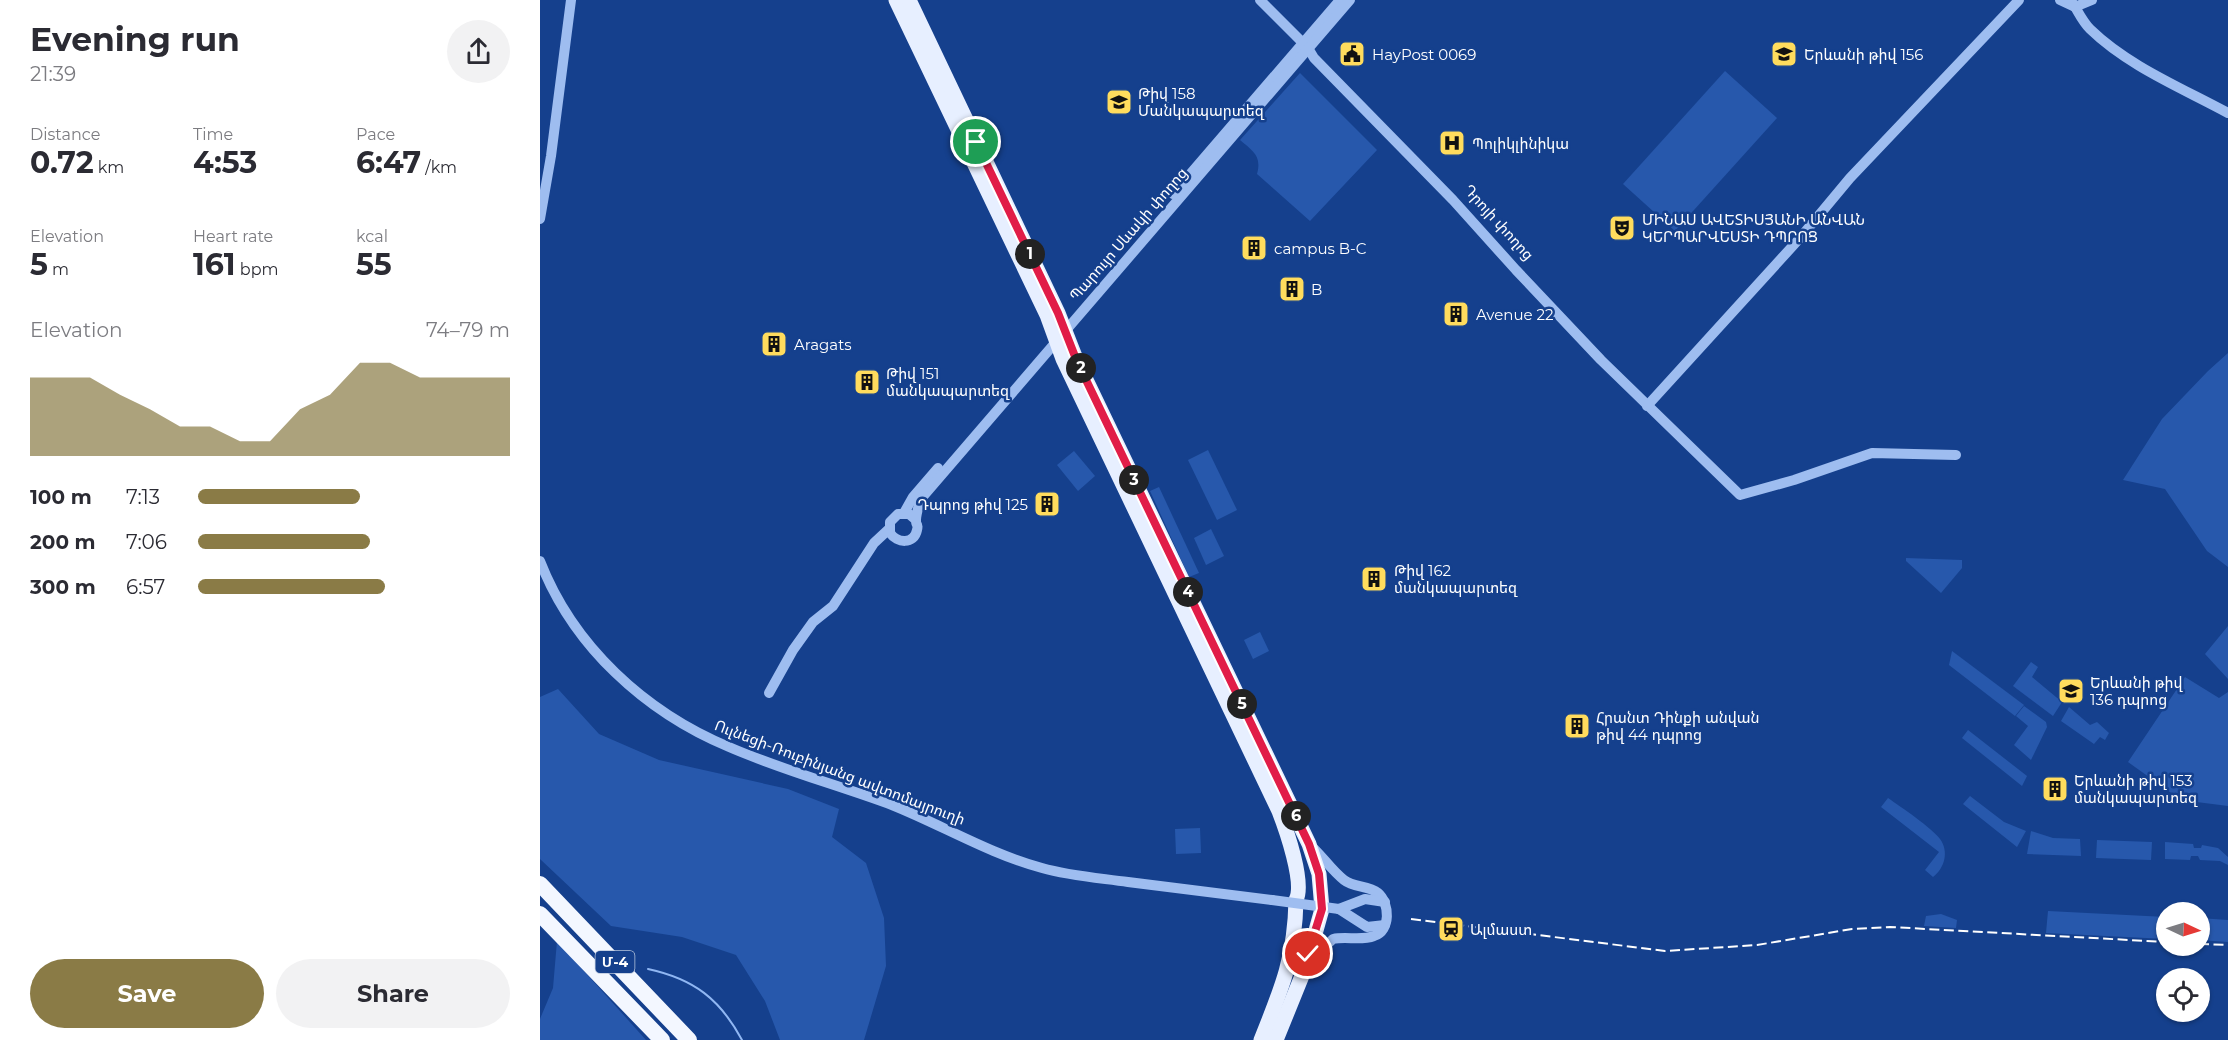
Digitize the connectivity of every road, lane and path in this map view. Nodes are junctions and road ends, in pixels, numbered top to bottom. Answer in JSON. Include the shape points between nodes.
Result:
{"nodes":[{"id":1,"x":571,"y":0,"type":"edge"},
{"id":2,"x":896,"y":0,"type":"edge"},
{"id":3,"x":909,"y":0,"type":"edge"},
{"id":4,"x":1260,"y":0,"type":"edge"},
{"id":5,"x":1340,"y":0,"type":"edge"},
{"id":6,"x":1350,"y":0,"type":"edge"},
{"id":7,"x":2019,"y":0,"type":"edge"},
{"id":8,"x":2060,"y":0,"type":"edge"},
{"id":9,"x":2092,"y":0,"type":"edge"},
{"id":10,"x":2073,"y":2,"type":"edge"},
{"id":11,"x":1306,"y":46,"type":"junction"},
{"id":12,"x":2228,"y":113,"type":"edge"},
{"id":13,"x":540,"y":219,"type":"edge"},
{"id":14,"x":1059,"y":332,"type":"junction"},
{"id":15,"x":1648,"y":404,"type":"junction"},
{"id":16,"x":1956,"y":455,"type":"dead end"},
{"id":17,"x":904,"y":513,"type":"junction"},
{"id":18,"x":916,"y":520,"type":"junction"},
{"id":19,"x":891,"y":533,"type":"junction"},
{"id":20,"x":540,"y":561,"type":"edge"},
{"id":21,"x":769,"y":693,"type":"dead end"},
{"id":22,"x":1309,"y":844,"type":"junction"},
{"id":23,"x":540,"y":884,"type":"edge"},
{"id":24,"x":1299,"y":896,"type":"junction"},
{"id":25,"x":1322,"y":897,"type":"junction"},
{"id":26,"x":1385,"y":902,"type":"junction"},
{"id":27,"x":1339,"y":909,"type":"junction"},
{"id":28,"x":540,"y":914,"type":"edge"},
{"id":29,"x":1296,"y":921,"type":"junction"},
{"id":30,"x":1319,"y":923,"type":"junction"},
{"id":31,"x":1385,"y":925,"type":"junction"},
{"id":32,"x":1306,"y":966,"type":"junction"},
{"id":33,"x":662,"y":1040,"type":"edge"},
{"id":34,"x":689,"y":1040,"type":"edge"},
{"id":35,"x":1261,"y":1040,"type":"edge"},
{"id":36,"x":1276,"y":1040,"type":"edge"}],
"edges":[{"from":1,"to":13,"type":"street"},
{"from":2,"to":14,"type":"main road"},
{"from":3,"to":14,"type":"main road"},
{"from":4,"to":11,"type":"street","name":"Դրոյի փողոց"},
{"from":5,"to":11,"type":"street","name":"Պարույր Սևակի փողոց"},
{"from":6,"to":11,"type":"street","name":"Պարույր Սևակի փողոց"},
{"from":7,"to":15,"type":"street","via":[[1858,170]]},
{"from":8,"to":10,"type":"street"},
{"from":9,"to":10,"type":"street"},
{"from":10,"to":12,"type":"street","via":[[2088,28],[2114,48]]},
{"from":11,"to":14,"type":"street","name":"Պարույր Սևակի փողոց"},
{"from":11,"to":15,"type":"street","name":"Դրոյի փողոց"},
{"from":14,"to":17,"type":"street","name":"Պարույր Սևակի փողոց","via":[[913,497]]},
{"from":14,"to":18,"type":"street","name":"Պարույր Սևակի փողոց","via":[[920,500]]},
{"from":14,"to":22,"type":"main road","via":[[1081,370]]},
{"from":14,"to":24,"type":"main road","via":[[1063,358],[1279,811],[1294,859]]},
{"from":15,"to":16,"type":"street","name":"Դրոյի փողոց","via":[[1740,495],[1872,453]]},
{"from":17,"to":18,"type":"street"},
{"from":17,"to":19,"type":"street","name":"Պարույր Սևակի փողոց","via":[[891,519]]},
{"from":18,"to":19,"type":"street","name":"Պարույր Սևակի փողոց","via":[[913,538],[902,542]]},
{"from":19,"to":21,"type":"street","name":"Պարույր Սևակի փողոց","via":[[878,540],[833,606],[813,622]]},
{"from":20,"to":27,"type":"street","name":"Ուլնեցի-Ռուբինյանց ավտոմայրուղի","bridge":true,"via":[[568,618],[590,648],[664,712],[729,748],[898,808],[1044,869]]},
{"from":22,"to":25,"type":"main road"},
{"from":22,"to":26,"type":"street","via":[[1344,881],[1370,888]]},
{"from":23,"to":34,"type":"highway","number":"Մ-4"},
{"from":24,"to":25,"type":"main road"},
{"from":24,"to":29,"type":"main road"},
{"from":25,"to":30,"type":"main road"},
{"from":26,"to":27,"type":"street","via":[[1365,899]]},
{"from":26,"to":31,"type":"street"},
{"from":27,"to":31,"type":"street","via":[[1366,927]]},
{"from":28,"to":33,"type":"highway","number":"Մ-4"},
{"from":29,"to":30,"type":"main road"},
{"from":29,"to":35,"type":"main road","via":[[1289,964]]},
{"from":30,"to":32,"type":"main road"},
{"from":31,"to":32,"type":"street","via":[[1375,936],[1333,939]]},
{"from":32,"to":36,"type":"main road"}]}
